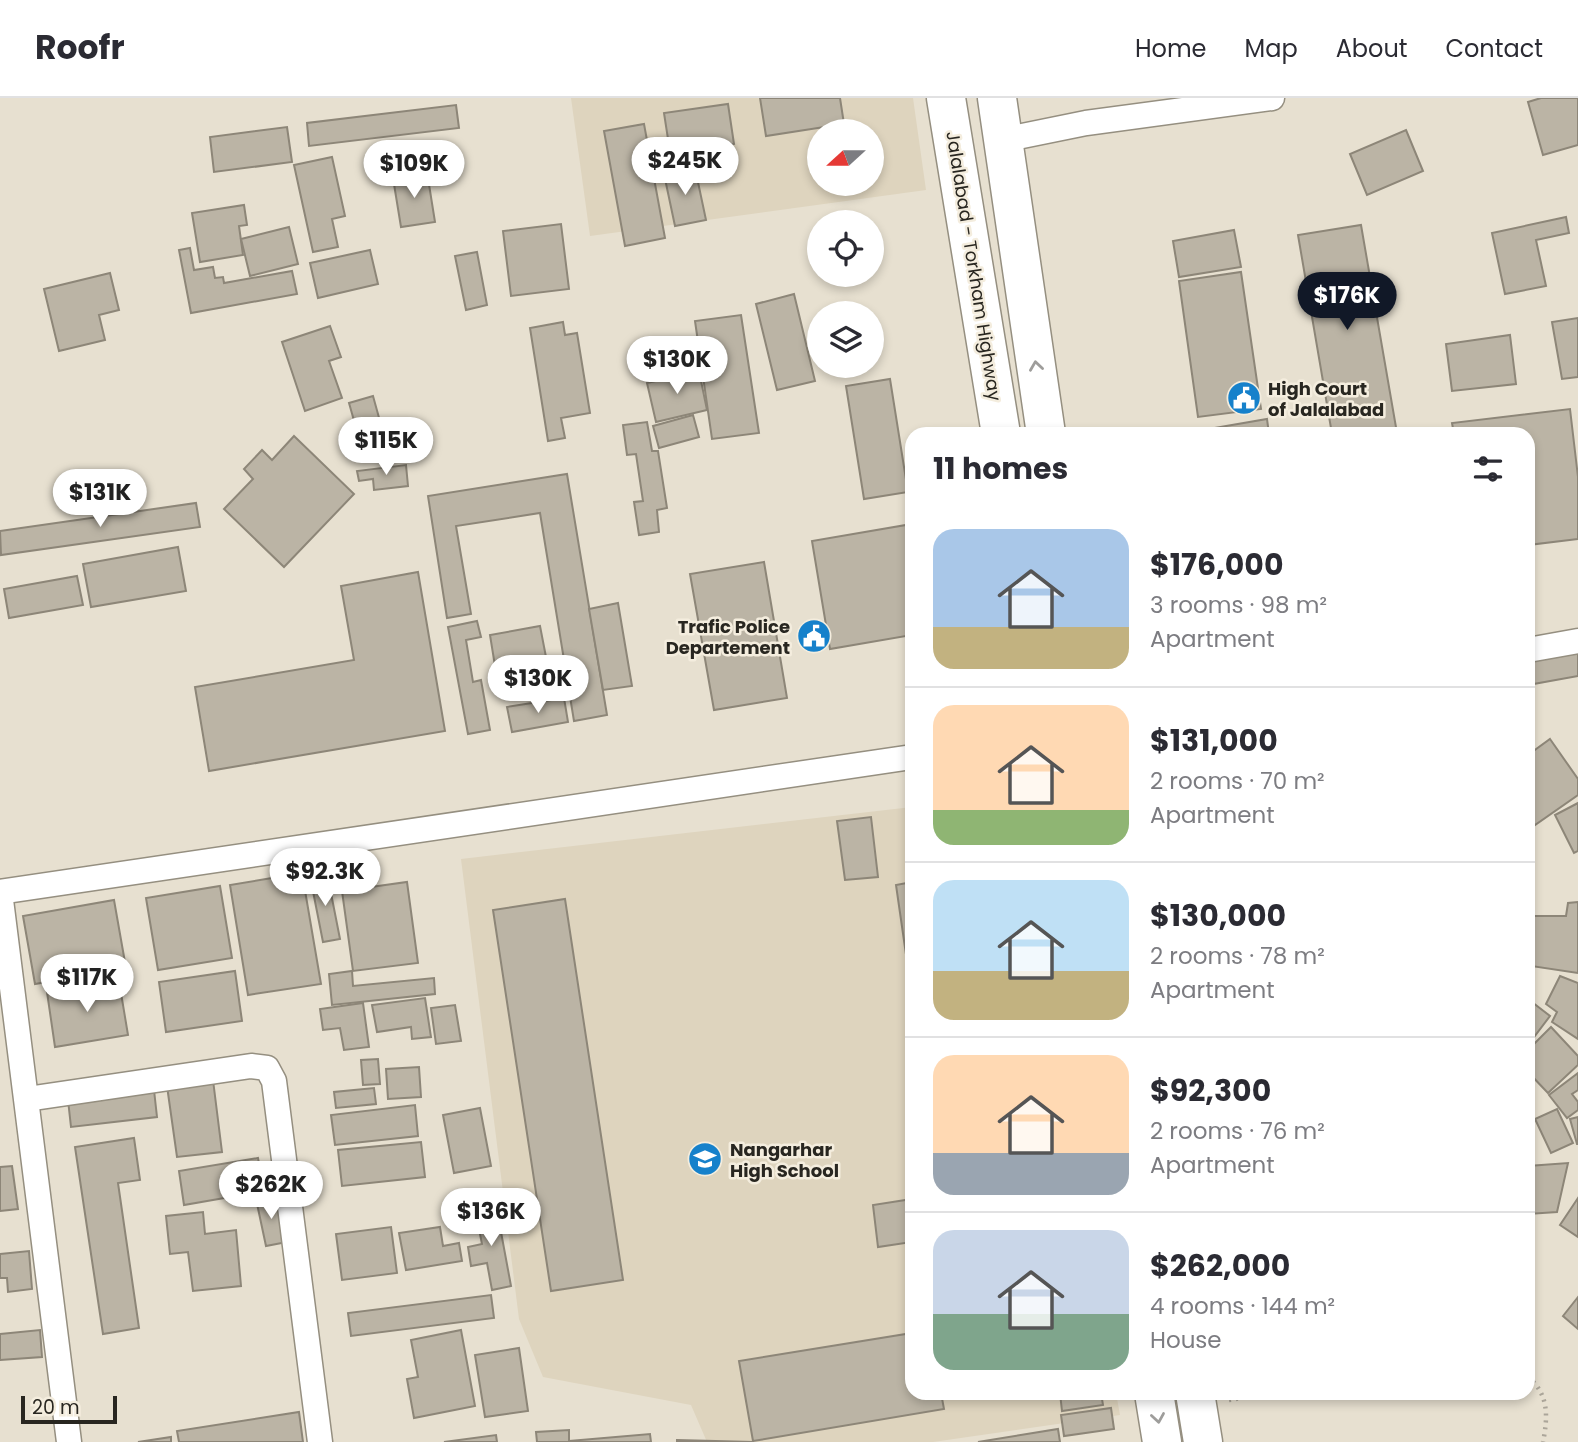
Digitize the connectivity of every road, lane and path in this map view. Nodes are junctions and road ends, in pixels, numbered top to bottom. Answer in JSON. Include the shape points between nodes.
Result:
{"nodes":[{"id":1,"x":946,"y":98,"type":"edge"},
{"id":2,"x":996,"y":98,"type":"edge"},
{"id":3,"x":1272,"y":98,"type":"edge"},
{"id":4,"x":1003,"y":140,"type":"junction"},
{"id":5,"x":1001,"y":427,"type":"edge"},
{"id":6,"x":1045,"y":427,"type":"edge"},
{"id":7,"x":1578,"y":640,"type":"edge"},
{"id":8,"x":1535,"y":649,"type":"edge"},
{"id":9,"x":905,"y":758,"type":"edge"},
{"id":10,"x":0,"y":892,"type":"edge"},
{"id":11,"x":27,"y":1099,"type":"junction"},
{"id":12,"x":1535,"y":1382,"type":"edge"},
{"id":13,"x":1155,"y":1400,"type":"edge"},
{"id":14,"x":1196,"y":1400,"type":"edge"},
{"id":15,"x":69,"y":1442,"type":"edge"},
{"id":16,"x":320,"y":1442,"type":"edge"},
{"id":17,"x":1162,"y":1442,"type":"edge"},
{"id":18,"x":1203,"y":1442,"type":"edge"},
{"id":19,"x":1543,"y":1442,"type":"edge"}],
"edges":[{"from":1,"to":5,"type":"highway","name":"Jalalabad - Torkham Highway"},
{"from":2,"to":4,"type":"highway"},
{"from":3,"to":4,"type":"street","via":[[1086,123]]},
{"from":6,"to":4,"type":"highway","one_way":true},
{"from":7,"to":8,"type":"street"},
{"from":9,"to":10,"type":"street"},
{"from":10,"to":11,"type":"street"},
{"from":11,"to":15,"type":"street"},
{"from":11,"to":16,"type":"street","via":[[251,1066],[267,1068],[274,1081]]},
{"from":12,"to":19,"type":"path","via":[[1549,1416]]},
{"from":13,"to":17,"type":"highway","one_way":true},
{"from":14,"to":18,"type":"highway"}]}
